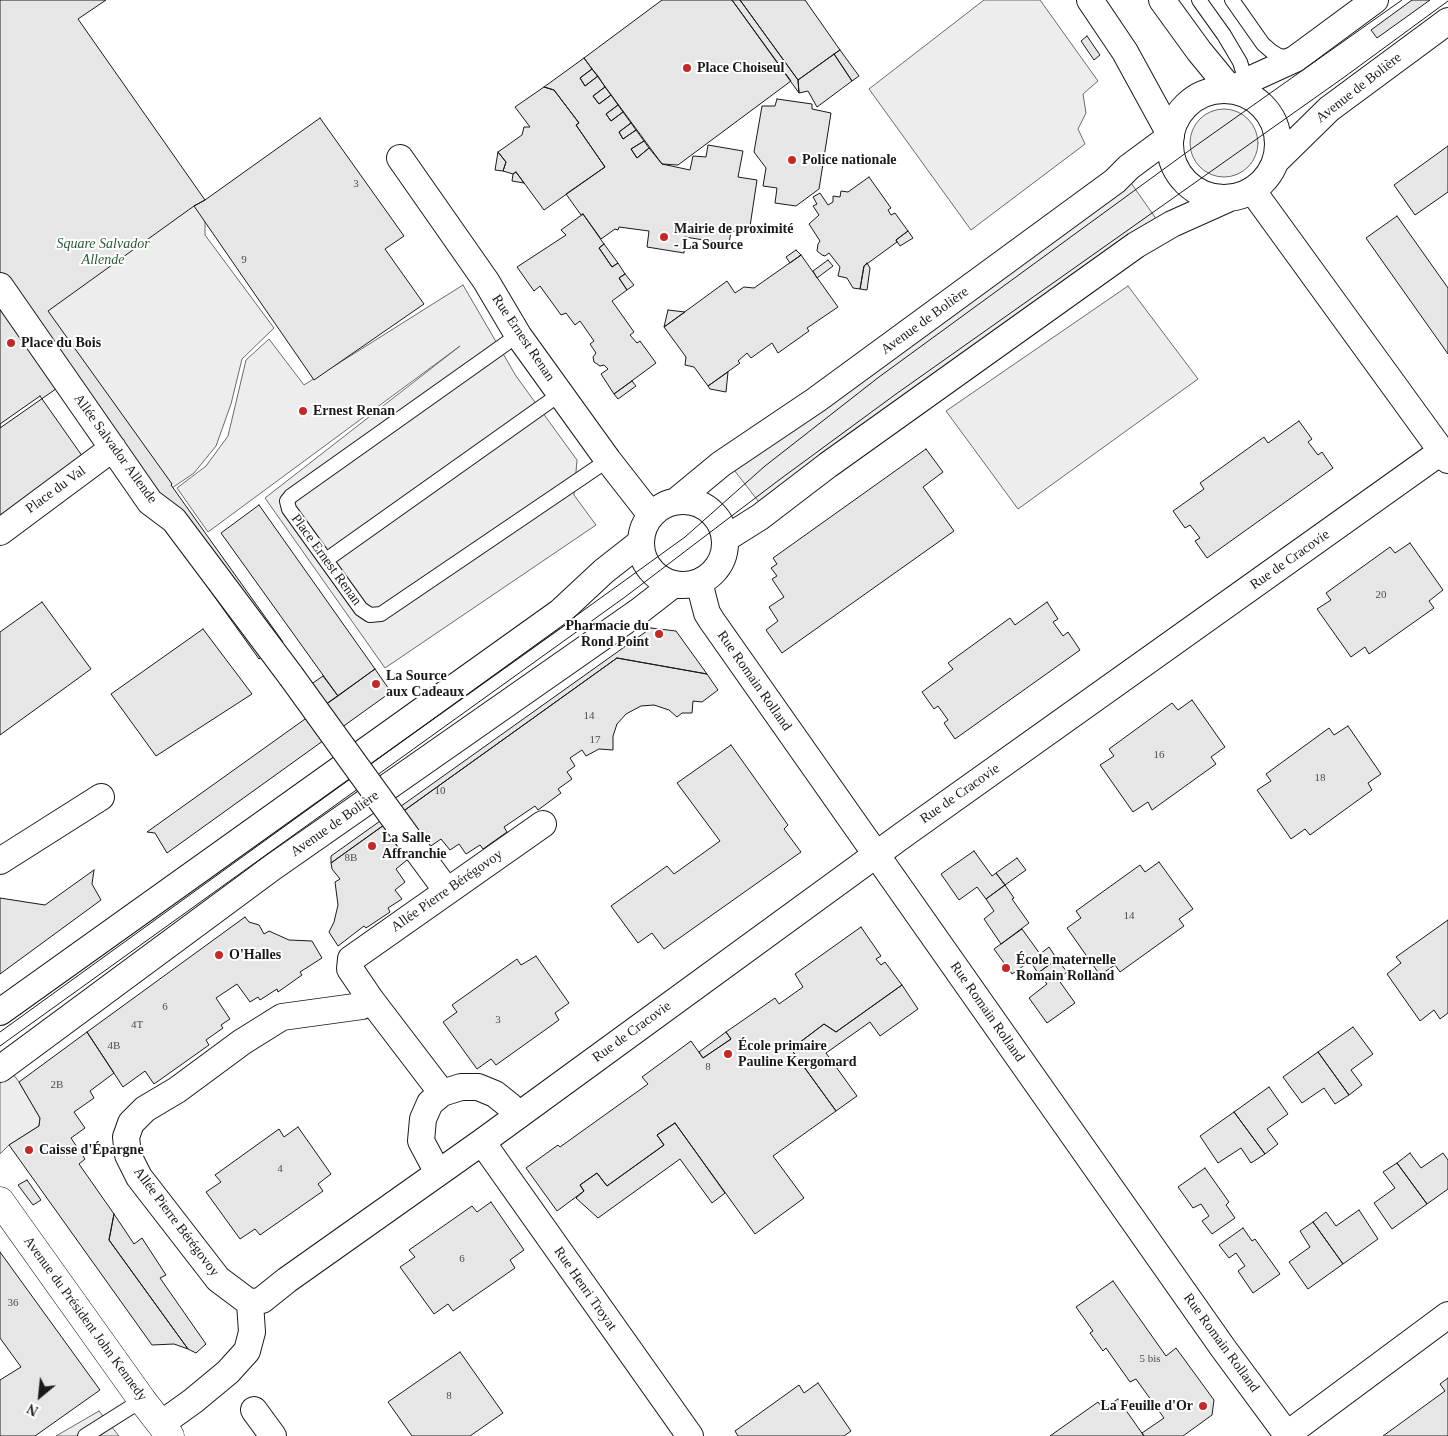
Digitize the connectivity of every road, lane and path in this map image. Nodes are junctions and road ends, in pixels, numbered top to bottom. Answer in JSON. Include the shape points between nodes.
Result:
{"nodes":[{"id":1,"x":1090,"y":0,"type":"edge"},
{"id":2,"x":1162,"y":0,"type":"edge"},
{"id":3,"x":1199,"y":0,"type":"edge"},
{"id":4,"x":1232,"y":0,"type":"edge"},
{"id":5,"x":1376,"y":0,"type":"edge"},
{"id":6,"x":1448,"y":21,"type":"edge"},
{"id":7,"x":1295,"y":59,"type":"junction"},
{"id":8,"x":1243,"y":89,"type":"junction"},
{"id":9,"x":1170,"y":136,"type":"junction"},
{"id":10,"x":400,"y":158,"type":"dead end"},
{"id":11,"x":1276,"y":161,"type":"junction"},
{"id":12,"x":1241,"y":194,"type":"junction"},
{"id":13,"x":0,"y":286,"type":"edge"},
{"id":14,"x":518,"y":335,"type":"junction"},
{"id":15,"x":560,"y":394,"type":"junction"},
{"id":16,"x":112,"y":448,"type":"junction"},
{"id":17,"x":1446,"y":453,"type":"edge"},
{"id":18,"x":608,"y":460,"type":"junction"},
{"id":19,"x":675,"y":502,"type":"junction"},
{"id":20,"x":651,"y":515,"type":"junction"},
{"id":21,"x":0,"y":532,"type":"edge"},
{"id":22,"x":725,"y":539,"type":"junction"},
{"id":23,"x":641,"y":542,"type":"junction"},
{"id":24,"x":326,"y":560,"type":"junction"},
{"id":25,"x":686,"y":583,"type":"junction"},
{"id":26,"x":100,"y":797,"type":"dead end"},
{"id":27,"x":542,"y":824,"type":"dead end"},
{"id":28,"x":876,"y":855,"type":"junction"},
{"id":29,"x":0,"y":861,"type":"edge"},
{"id":30,"x":447,"y":891,"type":"junction"},
{"id":31,"x":371,"y":1000,"type":"junction"},
{"id":32,"x":0,"y":1012,"type":"edge"},
{"id":33,"x":0,"y":1069,"type":"edge"},
{"id":34,"x":442,"y":1093,"type":"junction"},
{"id":35,"x":517,"y":1116,"type":"junction"},
{"id":36,"x":482,"y":1142,"type":"junction"},
{"id":37,"x":438,"y":1173,"type":"junction"},
{"id":38,"x":0,"y":1201,"type":"edge"},
{"id":39,"x":250,"y":1303,"type":"junction"},
{"id":40,"x":1448,"y":1315,"type":"edge"},
{"id":41,"x":142,"y":1400,"type":"junction"},
{"id":42,"x":254,"y":1410,"type":"dead end"},
{"id":43,"x":165,"y":1430,"type":"edge"},
{"id":44,"x":1287,"y":1435,"type":"edge"},
{"id":45,"x":85,"y":1436,"type":"edge"},
{"id":46,"x":273,"y":1436,"type":"edge"},
{"id":47,"x":690,"y":1436,"type":"edge"}],
"edges":[{"from":1,"to":9,"type":"street","via":[[1125,52]]},
{"from":2,"to":8,"type":"street","via":[[1199,51]]},
{"from":3,"to":8,"type":"lane","via":[[1240,62]]},
{"from":4,"to":7,"type":"lane","via":[[1263,44],[1279,56]]},
{"from":5,"to":7,"type":"street"},
{"from":6,"to":11,"type":"street","name":"Avenue de Bolière","via":[[1328,108]]},
{"from":7,"to":8,"type":"street"},
{"from":8,"to":9,"type":"street","via":[[1214,90],[1199,96],[1185,106],[1175,120]]},
{"from":8,"to":11,"type":"street","via":[[1268,112],[1275,126],[1278,137]]},
{"from":9,"to":12,"type":"street","via":[[1170,149],[1183,179],[1202,193],[1216,197]]},
{"from":9,"to":19,"type":"street","name":"Avenue de Bolière","via":[[1115,181],[816,400],[721,464]]},
{"from":10,"to":14,"type":"street","name":"Rue Ernest Renan","via":[[486,281]]},
{"from":11,"to":12,"type":"street","via":[[1263,182]]},
{"from":12,"to":17,"type":"street"},
{"from":12,"to":22,"type":"street","via":[[1172,224],[1136,246]]},
{"from":13,"to":16,"type":"street","name":"Allée Salvador Allende"},
{"from":14,"to":15,"type":"street","name":"Rue Ernest Renan"},
{"from":14,"to":24,"type":"lane","name":"Place Ernest Renan","via":[[291,496],[287,501],[289,509]]},
{"from":15,"to":18,"type":"street","name":"Rue Ernest Renan"},
{"from":15,"to":24,"type":"lane"},
{"from":16,"to":21,"type":"street","name":"Place du Val"},
{"from":16,"to":30,"type":"street","name":"Allée Salvador Allende","bridge":true,"via":[[150,502],[174,520]]},
{"from":17,"to":28,"type":"street","name":"Rue de Cracovie"},
{"from":18,"to":20,"type":"street","name":"Rue Ernest Renan"},
{"from":18,"to":24,"type":"lane","name":"Place Ernest Renan","via":[[381,614],[370,615],[361,609]]},
{"from":19,"to":20,"type":"street","via":[[662,506]]},
{"from":19,"to":22,"type":"street","via":[[689,501],[707,509],[721,525]]},
{"from":20,"to":23,"type":"street"},
{"from":22,"to":25,"type":"street","via":[[719,565],[710,575]]},
{"from":23,"to":25,"type":"street","via":[[642,554],[655,574],[663,580]]},
{"from":23,"to":32,"type":"street","via":[[560,612]]},
{"from":25,"to":28,"type":"street","name":"Rue Romain Rolland"},
{"from":25,"to":33,"type":"street","name":"Avenue de Bolière","via":[[638,612],[273,867]]},
{"from":26,"to":29,"type":"street"},
{"from":27,"to":30,"type":"street","name":"Allée Pierre Bérégovoy"},
{"from":28,"to":35,"type":"street","name":"Rue de Cracovie"},
{"from":28,"to":44,"type":"street","name":"Rue Romain Rolland"},
{"from":30,"to":31,"type":"street","name":"Allée Pierre Bérégovoy","via":[[351,959],[350,969]]},
{"from":31,"to":34,"type":"street"},
{"from":31,"to":39,"type":"street","name":"Allée Pierre Bérégovoy","via":[[362,1006],[282,1017],[145,1109],[131,1124],[126,1137],[128,1155],[139,1176],[218,1279]]},
{"from":34,"to":35,"type":"street","via":[[461,1087],[478,1087],[495,1094]]},
{"from":34,"to":37,"type":"street","via":[[430,1103],[423,1119],[421,1142]]},
{"from":35,"to":36,"type":"street","name":"Rue de Cracovie"},
{"from":36,"to":37,"type":"street"},
{"from":36,"to":47,"type":"street","name":"Rue Henri Troyat"},
{"from":37,"to":39,"type":"street","via":[[262,1300]]},
{"from":38,"to":41,"type":"main road","name":"Avenue du Président John Kennedy"},
{"from":39,"to":43,"type":"street","via":[[252,1332],[247,1351]]},
{"from":40,"to":44,"type":"street"},
{"from":41,"to":43,"type":"main road","name":"Avenue du Président John Kennedy"},
{"from":41,"to":45,"type":"lane"},
{"from":42,"to":46,"type":"street"}]}
